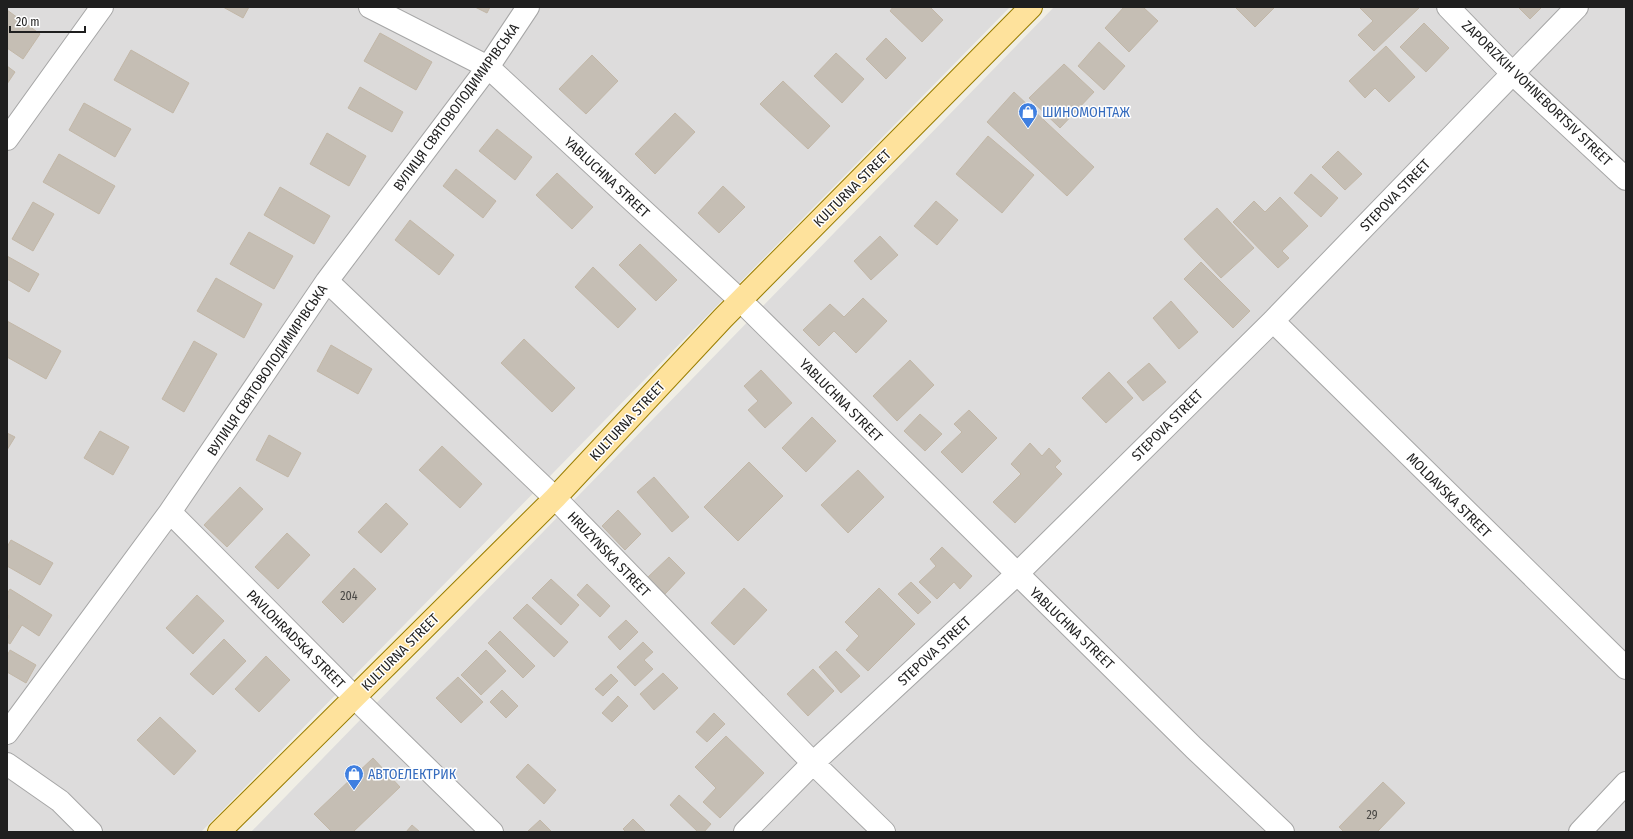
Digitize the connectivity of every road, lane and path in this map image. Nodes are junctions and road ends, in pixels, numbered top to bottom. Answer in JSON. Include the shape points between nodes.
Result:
{"nodes":[{"id":1,"x":102,"y":7,"type":"edge"},
{"id":2,"x":370,"y":7,"type":"edge"},
{"id":3,"x":528,"y":7,"type":"edge"},
{"id":4,"x":1031,"y":7,"type":"edge"},
{"id":5,"x":1448,"y":7,"type":"edge"},
{"id":6,"x":1577,"y":7,"type":"edge"},
{"id":7,"x":488,"y":67,"type":"junction"},
{"id":8,"x":1512,"y":73,"type":"junction"},
{"id":9,"x":7,"y":139,"type":"edge"},
{"id":10,"x":1626,"y":179,"type":"edge"},
{"id":11,"x":327,"y":281,"type":"junction"},
{"id":12,"x":741,"y":301,"type":"junction"},
{"id":13,"x":1273,"y":321,"type":"junction"},
{"id":14,"x":555,"y":498,"type":"junction"},
{"id":15,"x":170,"y":512,"type":"junction"},
{"id":16,"x":1017,"y":574,"type":"junction"},
{"id":17,"x":1626,"y":668,"type":"edge"},
{"id":18,"x":354,"y":697,"type":"junction"},
{"id":19,"x":7,"y":733,"type":"edge"},
{"id":20,"x":813,"y":763,"type":"junction"},
{"id":21,"x":7,"y":764,"type":"edge"},
{"id":22,"x":1626,"y":783,"type":"edge"},
{"id":23,"x":91,"y":832,"type":"edge"},
{"id":24,"x":219,"y":832,"type":"edge"},
{"id":25,"x":492,"y":832,"type":"edge"},
{"id":26,"x":745,"y":832,"type":"edge"},
{"id":27,"x":884,"y":832,"type":"edge"},
{"id":28,"x":1283,"y":832,"type":"edge"},
{"id":29,"x":1580,"y":832,"type":"edge"}],
"edges":[{"from":1,"to":9,"type":"street"},
{"from":2,"to":7,"type":"street","name":"YABLUCHNA STREET"},
{"from":3,"to":7,"type":"street","name":"ВУЛИЦЯ СВЯТОВОЛОДИМИРІВСЬКА"},
{"from":4,"to":12,"type":"main road","name":"KULTURNA STREET"},
{"from":5,"to":8,"type":"street","name":"ZAPORIZKIH VOHNEBORTSIV STREET"},
{"from":6,"to":8,"type":"street","name":"STEPOVA STREET"},
{"from":7,"to":11,"type":"street","name":"ВУЛИЦЯ СВЯТОВОЛОДИМИРІВСЬКА"},
{"from":7,"to":12,"type":"street","name":"YABLUCHNA STREET"},
{"from":8,"to":10,"type":"street","name":"ZAPORIZKIH VOHNEBORTSIV STREET"},
{"from":8,"to":13,"type":"street","name":"STEPOVA STREET"},
{"from":11,"to":14,"type":"street","name":"HRUZYNSKA STREET"},
{"from":11,"to":15,"type":"street","name":"ВУЛИЦЯ СВЯТОВОЛОДИМИРІВСЬКА"},
{"from":12,"to":14,"type":"main road","name":"KULTURNA STREET"},
{"from":12,"to":16,"type":"street","name":"YABLUCHNA STREET"},
{"from":13,"to":16,"type":"street","name":"STEPOVA STREET"},
{"from":13,"to":17,"type":"street","name":"MOLDAVSKA STREET"},
{"from":14,"to":18,"type":"main road","name":"KULTURNA STREET"},
{"from":14,"to":20,"type":"street","name":"HRUZYNSKA STREET"},
{"from":15,"to":18,"type":"street","name":"PAVLOHRADSKA STREET"},
{"from":15,"to":19,"type":"street","name":"ВУЛИЦЯ СВЯТОВОЛОДИМИРІВСЬКА"},
{"from":16,"to":20,"type":"street","name":"STEPOVA STREET"},
{"from":16,"to":28,"type":"street","name":"YABLUCHNA STREET"},
{"from":18,"to":24,"type":"main road","name":"KULTURNA STREET"},
{"from":18,"to":25,"type":"street","name":"PAVLOHRADSKA STREET"},
{"from":20,"to":26,"type":"street","name":"STEPOVA STREET"},
{"from":20,"to":27,"type":"street","name":"HRUZYNSKA STREET"},
{"from":21,"to":23,"type":"street","via":[[60,801]]},
{"from":22,"to":29,"type":"street"}]}
